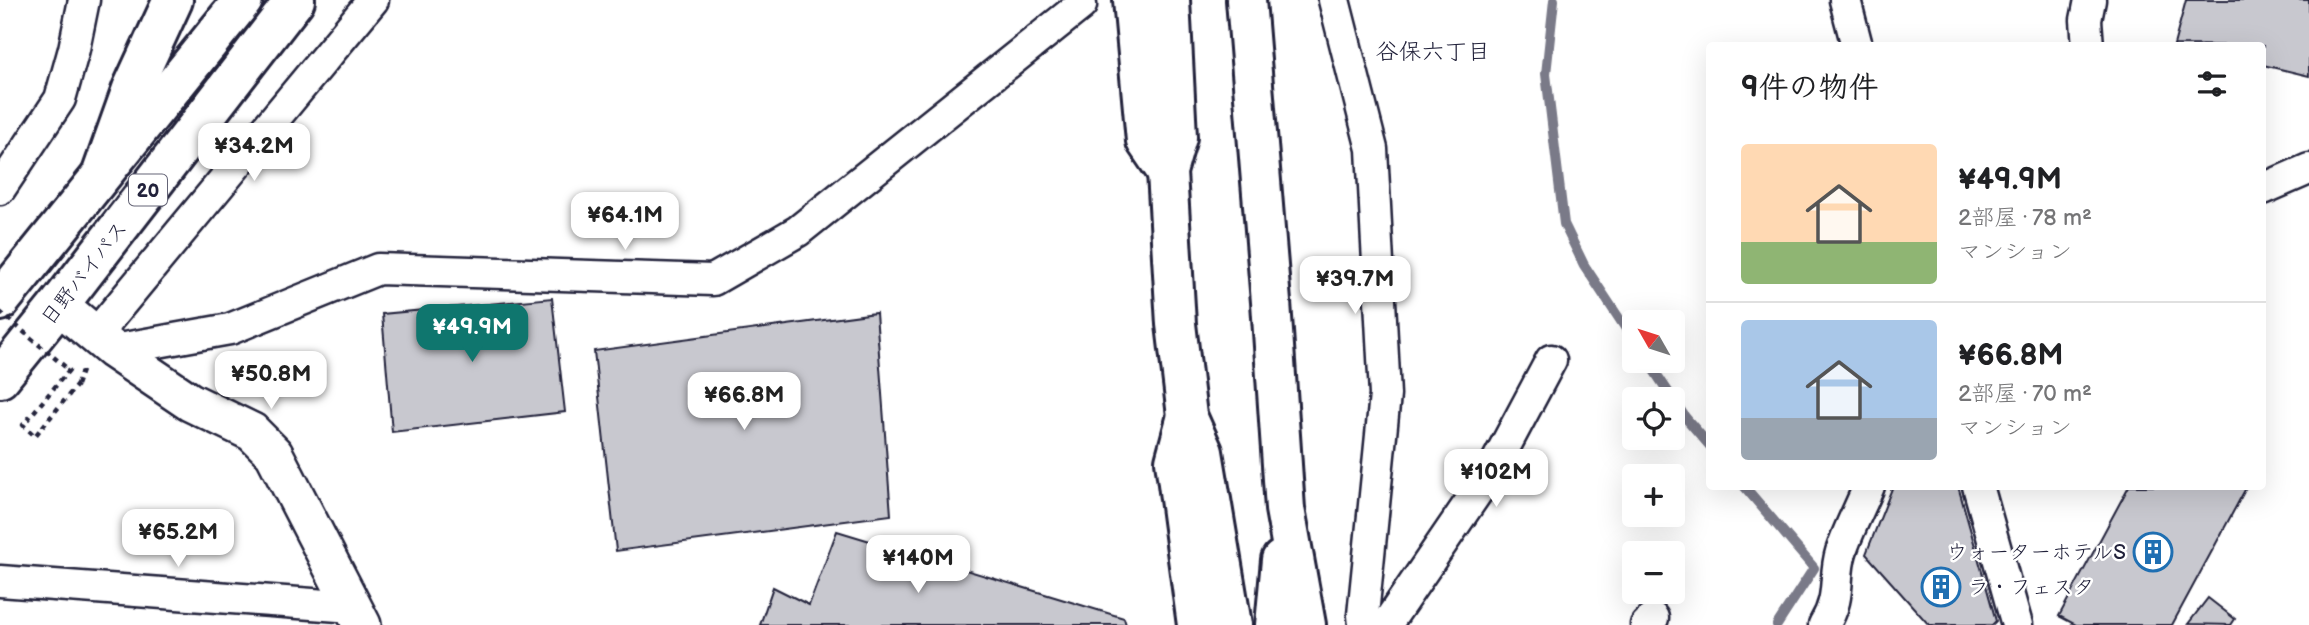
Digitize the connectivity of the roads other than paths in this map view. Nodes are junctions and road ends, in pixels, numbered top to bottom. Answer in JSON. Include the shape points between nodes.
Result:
{"nodes":[{"id":1,"x":84,"y":0,"type":"edge"},
{"id":2,"x":173,"y":0,"type":"edge"},
{"id":3,"x":243,"y":0,"type":"edge"},
{"id":4,"x":295,"y":0,"type":"edge"},
{"id":5,"x":373,"y":0,"type":"edge"},
{"id":6,"x":1080,"y":0,"type":"edge"},
{"id":7,"x":1133,"y":0,"type":"edge"},
{"id":8,"x":1170,"y":0,"type":"edge"},
{"id":9,"x":1246,"y":0,"type":"edge"},
{"id":10,"x":1334,"y":0,"type":"edge"},
{"id":11,"x":1845,"y":0,"type":"edge"},
{"id":12,"x":2090,"y":0,"type":"edge"},
{"id":13,"x":1856,"y":42,"type":"edge"},
{"id":14,"x":2088,"y":42,"type":"edge"},
{"id":15,"x":2309,"y":169,"type":"edge"},
{"id":16,"x":1167,"y":172,"type":"junction"},
{"id":17,"x":102,"y":173,"type":"junction"},
{"id":18,"x":0,"y":188,"type":"edge"},
{"id":19,"x":2266,"y":188,"type":"edge"},
{"id":20,"x":0,"y":301,"type":"edge"},
{"id":21,"x":59,"y":306,"type":"junction"},
{"id":22,"x":105,"y":342,"type":"junction"},
{"id":23,"x":1551,"y":360,"type":"dead end"},
{"id":24,"x":0,"y":378,"type":"edge"},
{"id":25,"x":1187,"y":416,"type":"junction"},
{"id":26,"x":1867,"y":490,"type":"edge"},
{"id":27,"x":1979,"y":490,"type":"edge"},
{"id":28,"x":1285,"y":509,"type":"junction"},
{"id":29,"x":0,"y":581,"type":"edge"},
{"id":30,"x":358,"y":616,"type":"edge"},
{"id":31,"x":1197,"y":625,"type":"edge"},
{"id":32,"x":1232,"y":625,"type":"edge"},
{"id":33,"x":1275,"y":625,"type":"edge"},
{"id":34,"x":1306,"y":625,"type":"edge"},
{"id":35,"x":1364,"y":625,"type":"edge"},
{"id":36,"x":1386,"y":625,"type":"edge"},
{"id":37,"x":1824,"y":625,"type":"edge"},
{"id":38,"x":2017,"y":625,"type":"edge"}],
"edges":[{"from":1,"to":18,"type":"street","via":[[60,99]]},
{"from":2,"to":17,"type":"highway","via":[[132,89]]},
{"from":3,"to":17,"type":"highway","number":"20"},
{"from":4,"to":21,"type":"highway","name":"日野バイパス","number":"20"},
{"from":5,"to":22,"type":"street"},
{"from":6,"to":22,"type":"street","via":[[1081,5],[798,231],[713,280],[378,269],[230,329]]},
{"from":7,"to":16,"type":"highway","via":[[1146,141]]},
{"from":8,"to":16,"type":"highway","via":[[1177,137]]},
{"from":9,"to":28,"type":"highway"},
{"from":10,"to":35,"type":"street","via":[[1372,149],[1385,395]]},
{"from":11,"to":13,"type":"street"},
{"from":12,"to":14,"type":"street"},
{"from":15,"to":19,"type":"street"},
{"from":16,"to":25,"type":"highway"},
{"from":17,"to":20,"type":"highway","number":"20"},
{"from":21,"to":22,"type":"street"},
{"from":21,"to":24,"type":"highway","name":"日野バイパス","number":"20"},
{"from":22,"to":30,"type":"street","via":[[190,402],[252,432],[274,454]]},
{"from":23,"to":36,"type":"street","via":[[1494,467]]},
{"from":25,"to":31,"type":"highway","via":[[1175,461]]},
{"from":25,"to":32,"type":"highway","via":[[1203,452]]},
{"from":26,"to":37,"type":"street","via":[[1840,554],[1838,589]]},
{"from":27,"to":38,"type":"street"},
{"from":28,"to":33,"type":"highway"},
{"from":28,"to":34,"type":"highway"},
{"from":29,"to":30,"type":"street"}]}
